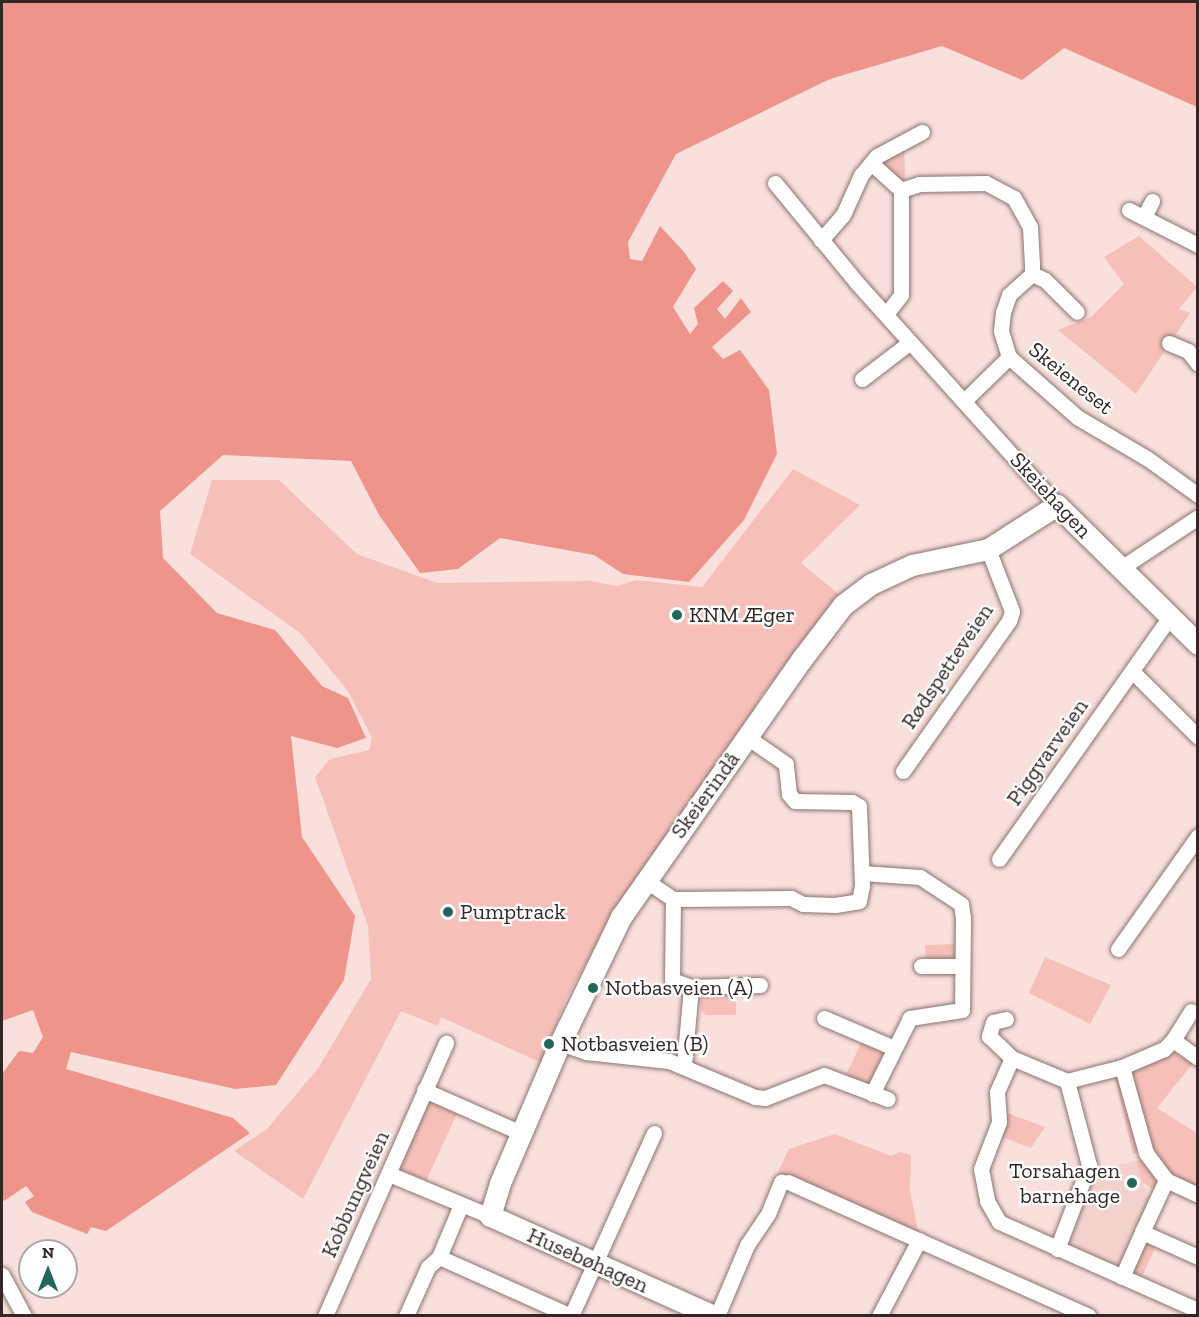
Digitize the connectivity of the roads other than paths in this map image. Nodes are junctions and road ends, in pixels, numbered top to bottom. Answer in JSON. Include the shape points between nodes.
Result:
{"nodes":[{"id":1,"x":922,"y":132,"type":"dead end"},
{"id":2,"x":871,"y":163,"type":"junction"},
{"id":3,"x":775,"y":183,"type":"dead end"},
{"id":4,"x":901,"y":190,"type":"junction"},
{"id":5,"x":1152,"y":201,"type":"dead end"},
{"id":6,"x":1129,"y":210,"type":"dead end"},
{"id":7,"x":1144,"y":217,"type":"junction"},
{"id":8,"x":821,"y":240,"type":"junction"},
{"id":9,"x":1197,"y":245,"type":"edge"},
{"id":10,"x":1032,"y":274,"type":"junction"},
{"id":11,"x":1077,"y":312,"type":"dead end"},
{"id":12,"x":886,"y":314,"type":"junction"},
{"id":13,"x":909,"y":343,"type":"junction"},
{"id":14,"x":1169,"y":344,"type":"dead end"},
{"id":15,"x":1009,"y":357,"type":"junction"},
{"id":16,"x":1197,"y":364,"type":"edge"},
{"id":17,"x":862,"y":379,"type":"dead end"},
{"id":18,"x":964,"y":401,"type":"junction"},
{"id":19,"x":1197,"y":495,"type":"edge"},
{"id":20,"x":1057,"y":505,"type":"junction"},
{"id":21,"x":1197,"y":517,"type":"edge"},
{"id":22,"x":988,"y":549,"type":"junction"},
{"id":23,"x":1122,"y":568,"type":"junction"},
{"id":24,"x":1170,"y":617,"type":"junction"},
{"id":25,"x":1197,"y":644,"type":"edge"},
{"id":26,"x":1132,"y":671,"type":"junction"},
{"id":27,"x":747,"y":736,"type":"junction"},
{"id":28,"x":1197,"y":737,"type":"edge"},
{"id":29,"x":903,"y":771,"type":"dead end"},
{"id":30,"x":1197,"y":836,"type":"edge"},
{"id":31,"x":999,"y":859,"type":"dead end"},
{"id":32,"x":862,"y":873,"type":"junction"},
{"id":33,"x":645,"y":880,"type":"junction"},
{"id":34,"x":674,"y":899,"type":"junction"},
{"id":35,"x":1118,"y":949,"type":"dead end"},
{"id":36,"x":921,"y":966,"type":"dead end"},
{"id":37,"x":962,"y":966,"type":"junction"},
{"id":38,"x":760,"y":985,"type":"dead end"},
{"id":39,"x":691,"y":987,"type":"junction"},
{"id":40,"x":1191,"y":1011,"type":"dead end"},
{"id":41,"x":824,"y":1018,"type":"dead end"},
{"id":42,"x":1006,"y":1019,"type":"dead end"},
{"id":43,"x":1173,"y":1040,"type":"junction"},
{"id":44,"x":446,"y":1043,"type":"dead end"},
{"id":45,"x":560,"y":1043,"type":"junction"},
{"id":46,"x":894,"y":1048,"type":"junction"},
{"id":47,"x":1012,"y":1058,"type":"junction"},
{"id":48,"x":1197,"y":1058,"type":"edge"},
{"id":49,"x":684,"y":1066,"type":"junction"},
{"id":50,"x":1122,"y":1067,"type":"junction"},
{"id":51,"x":1067,"y":1081,"type":"junction"},
{"id":52,"x":424,"y":1090,"type":"junction"},
{"id":53,"x":872,"y":1094,"type":"junction"},
{"id":54,"x":888,"y":1099,"type":"dead end"},
{"id":55,"x":522,"y":1133,"type":"junction"},
{"id":56,"x":654,"y":1133,"type":"dead end"},
{"id":57,"x":388,"y":1174,"type":"junction"},
{"id":58,"x":1166,"y":1180,"type":"junction"},
{"id":59,"x":1197,"y":1195,"type":"edge"},
{"id":60,"x":461,"y":1205,"type":"junction"},
{"id":61,"x":490,"y":1216,"type":"junction"},
{"id":62,"x":1142,"y":1232,"type":"junction"},
{"id":63,"x":918,"y":1239,"type":"junction"},
{"id":64,"x":1057,"y":1249,"type":"junction"},
{"id":65,"x":439,"y":1257,"type":"junction"},
{"id":66,"x":1197,"y":1257,"type":"edge"},
{"id":67,"x":594,"y":1264,"type":"junction"},
{"id":68,"x":2,"y":1275,"type":"edge"},
{"id":69,"x":1122,"y":1277,"type":"junction"},
{"id":70,"x":1055,"y":1309,"type":"edge"},
{"id":71,"x":1197,"y":1310,"type":"edge"},
{"id":72,"x":24,"y":1316,"type":"edge"},
{"id":73,"x":326,"y":1316,"type":"edge"},
{"id":74,"x":406,"y":1316,"type":"edge"},
{"id":75,"x":571,"y":1316,"type":"edge"},
{"id":76,"x":715,"y":1316,"type":"edge"},
{"id":77,"x":879,"y":1316,"type":"edge"},
{"id":78,"x":1089,"y":1316,"type":"edge"}],
"edges":[{"from":1,"to":2,"type":"street","via":[[885,148]]},
{"from":2,"to":4,"type":"street"},
{"from":2,"to":8,"type":"street","via":[[843,215]]},
{"from":3,"to":8,"type":"street","name":"Skeiehagen"},
{"from":4,"to":10,"type":"street","via":[[919,184],[986,183],[1008,192],[1023,209],[1030,227]]},
{"from":4,"to":12,"type":"street","via":[[901,295]]},
{"from":5,"to":7,"type":"street"},
{"from":6,"to":7,"type":"street"},
{"from":7,"to":9,"type":"street"},
{"from":8,"to":12,"type":"street","name":"Skeiehagen"},
{"from":10,"to":11,"type":"street","via":[[1045,280]]},
{"from":10,"to":15,"type":"street","name":"Skeieneset","via":[[1009,296],[1003,312],[1001,331]]},
{"from":12,"to":13,"type":"street","name":"Skeiehagen"},
{"from":13,"to":17,"type":"street"},
{"from":13,"to":18,"type":"street","name":"Skeiehagen"},
{"from":14,"to":16,"type":"street","via":[[1188,351]]},
{"from":15,"to":18,"type":"street","name":"Skeieneset"},
{"from":15,"to":19,"type":"street","name":"Skeieneset","via":[[1062,405]]},
{"from":18,"to":20,"type":"street","name":"Skeiehagen"},
{"from":20,"to":22,"type":"street","name":"Skeierindå"},
{"from":20,"to":23,"type":"street","name":"Skeiehagen"},
{"from":21,"to":23,"type":"street"},
{"from":22,"to":27,"type":"street","name":"Skeierindå","via":[[905,567],[859,593],[821,633]]},
{"from":22,"to":29,"type":"street","name":"Rødspetteveien","via":[[1012,611],[1009,621]]},
{"from":23,"to":24,"type":"street","name":"Skeiehagen"},
{"from":24,"to":25,"type":"street","name":"Skeiehagen"},
{"from":24,"to":26,"type":"street","name":"Piggvarveien"},
{"from":26,"to":28,"type":"street"},
{"from":26,"to":31,"type":"street","name":"Piggvarveien"},
{"from":27,"to":32,"type":"street","via":[[786,764],[789,794],[795,801],[852,802],[859,806]]},
{"from":27,"to":33,"type":"street","name":"Skeierindå"},
{"from":30,"to":35,"type":"street"},
{"from":32,"to":34,"type":"street","via":[[861,898],[850,905],[803,904],[791,898]]},
{"from":32,"to":37,"type":"street","via":[[920,877],[961,904]]},
{"from":33,"to":34,"type":"street"},
{"from":33,"to":45,"type":"street","name":"Skeierindå","via":[[621,917]]},
{"from":34,"to":39,"type":"street","via":[[672,980]]},
{"from":36,"to":37,"type":"street"},
{"from":37,"to":46,"type":"street","via":[[962,1010],[913,1016]]},
{"from":38,"to":39,"type":"street"},
{"from":39,"to":49,"type":"street"},
{"from":40,"to":43,"type":"street"},
{"from":41,"to":46,"type":"street"},
{"from":42,"to":47,"type":"street","via":[[993,1022],[989,1036]]},
{"from":43,"to":48,"type":"street"},
{"from":43,"to":50,"type":"street","via":[[1164,1049]]},
{"from":44,"to":52,"type":"street","name":"Kobbungveien"},
{"from":45,"to":49,"type":"street","via":[[586,1052]]},
{"from":45,"to":55,"type":"street","name":"Skeierindå"},
{"from":46,"to":53,"type":"street"},
{"from":47,"to":51,"type":"street"},
{"from":47,"to":64,"type":"street","via":[[997,1092],[999,1122],[981,1169],[986,1195],[999,1222]]},
{"from":49,"to":53,"type":"street","via":[[761,1098],[824,1076]]},
{"from":50,"to":51,"type":"street"},
{"from":50,"to":58,"type":"street","via":[[1146,1153]]},
{"from":51,"to":64,"type":"street","via":[[1089,1165]]},
{"from":52,"to":55,"type":"street"},
{"from":52,"to":57,"type":"street","name":"Kobbungveien"},
{"from":53,"to":54,"type":"street"},
{"from":55,"to":61,"type":"street","name":"Skeierindå"},
{"from":56,"to":67,"type":"street"},
{"from":57,"to":60,"type":"street","name":"Husebøhagen"},
{"from":57,"to":73,"type":"street","name":"Kobbungveien"},
{"from":58,"to":59,"type":"street"},
{"from":58,"to":62,"type":"street"},
{"from":60,"to":61,"type":"street","name":"Husebøhagen"},
{"from":60,"to":65,"type":"street"},
{"from":61,"to":67,"type":"street","name":"Husebøhagen"},
{"from":62,"to":66,"type":"street"},
{"from":62,"to":69,"type":"street"},
{"from":63,"to":70,"type":"street"},
{"from":63,"to":76,"type":"street","via":[[785,1182],[747,1245]]},
{"from":63,"to":77,"type":"street"},
{"from":64,"to":69,"type":"street"},
{"from":65,"to":74,"type":"street","via":[[428,1267]]},
{"from":65,"to":75,"type":"street"},
{"from":67,"to":75,"type":"street"},
{"from":67,"to":76,"type":"street","name":"Husebøhagen"},
{"from":68,"to":72,"type":"street"},
{"from":69,"to":71,"type":"street"},
{"from":70,"to":78,"type":"street"}]}
